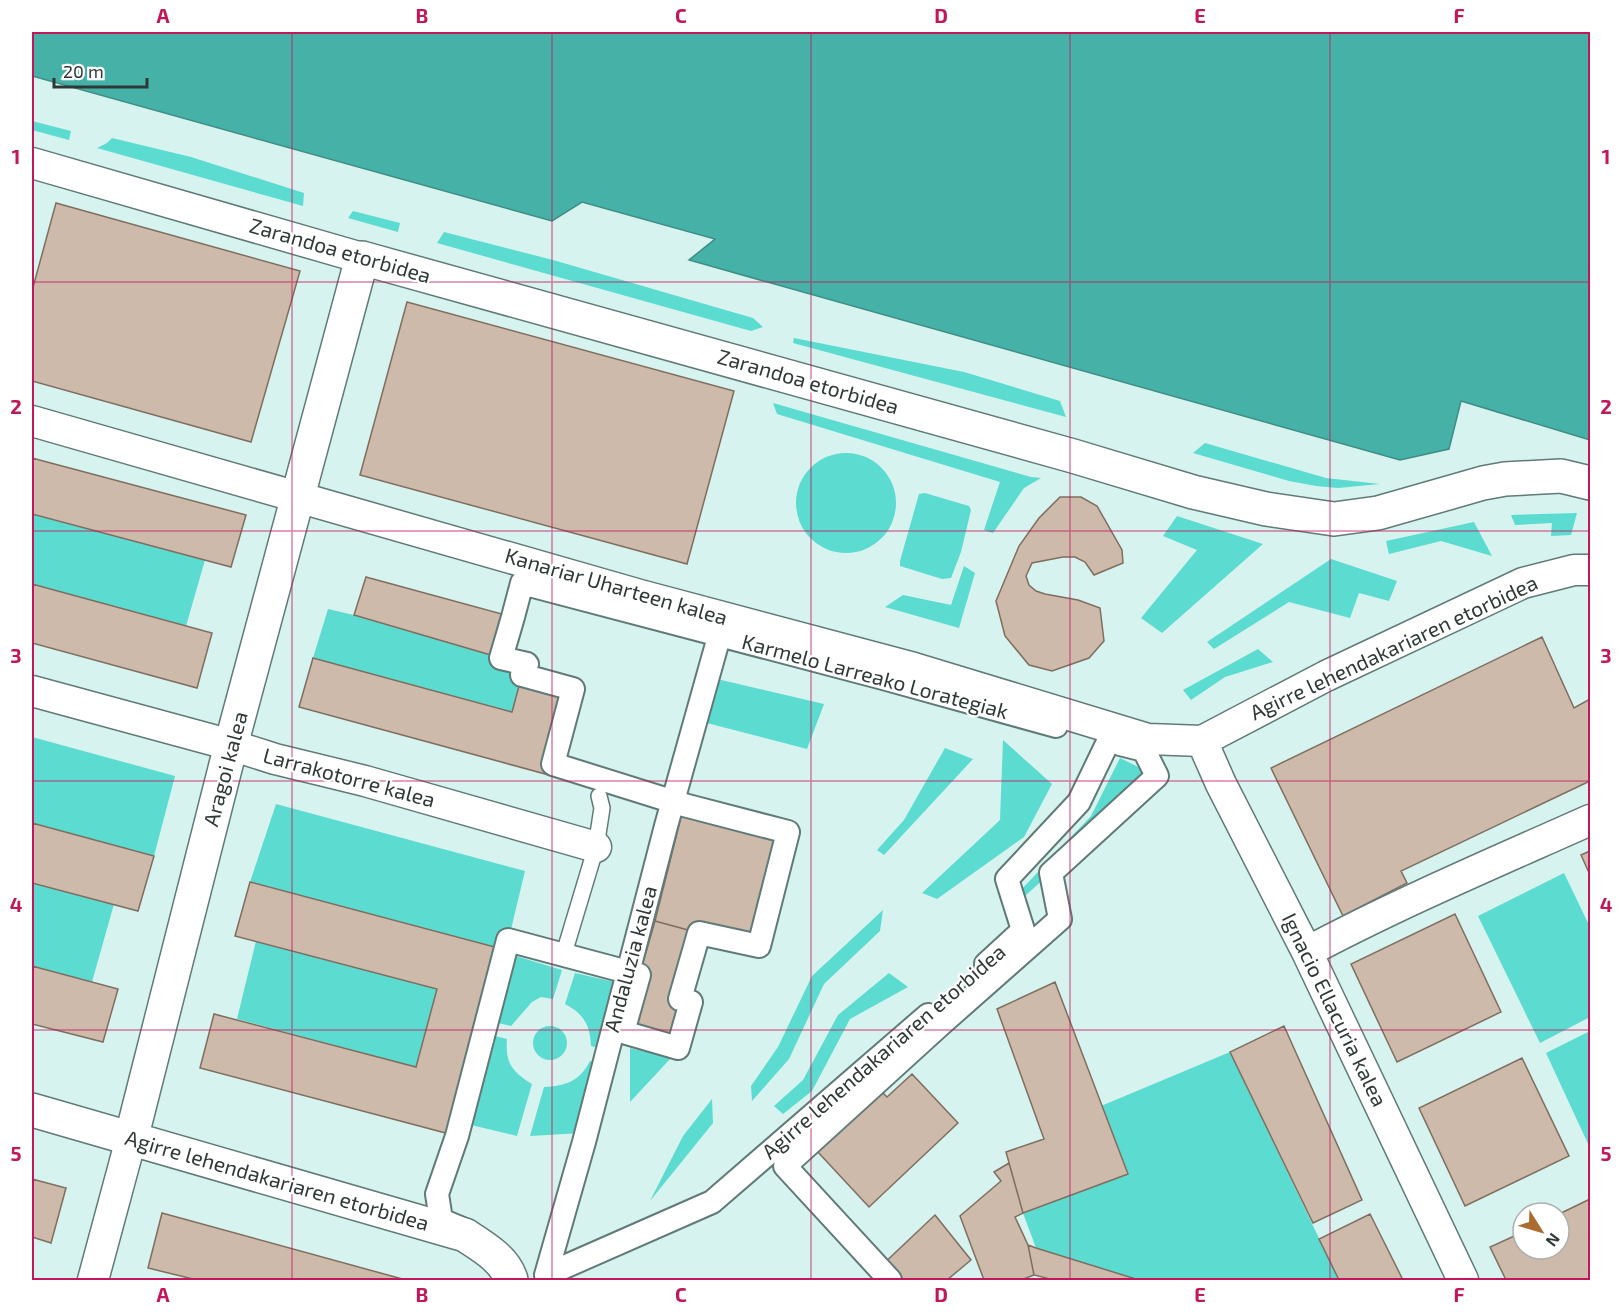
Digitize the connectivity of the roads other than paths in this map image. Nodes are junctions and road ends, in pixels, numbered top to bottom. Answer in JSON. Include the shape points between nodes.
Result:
{"nodes":[{"id":1,"x":32,"y":165,"type":"edge"},
{"id":2,"x":362,"y":258,"type":"junction"},
{"id":3,"x":32,"y":422,"type":"edge"},
{"id":4,"x":1590,"y":483,"type":"edge"},
{"id":5,"x":297,"y":498,"type":"junction"},
{"id":6,"x":1590,"y":570,"type":"edge"},
{"id":7,"x":717,"y":644,"type":"dead end"},
{"id":8,"x":32,"y":691,"type":"edge"},
{"id":9,"x":1202,"y":741,"type":"junction"},
{"id":10,"x":1107,"y":744,"type":"dead end"},
{"id":11,"x":231,"y":745,"type":"junction"},
{"id":12,"x":599,"y":796,"type":"dead end"},
{"id":13,"x":673,"y":801,"type":"junction"},
{"id":14,"x":1590,"y":820,"type":"edge"},
{"id":15,"x":596,"y":846,"type":"junction"},
{"id":16,"x":566,"y":950,"type":"dead end"},
{"id":17,"x":1307,"y":952,"type":"junction"},
{"id":18,"x":628,"y":972,"type":"junction"},
{"id":19,"x":32,"y":1110,"type":"edge"},
{"id":20,"x":131,"y":1140,"type":"junction"},
{"id":21,"x":546,"y":1275,"type":"joint"},
{"id":22,"x":515,"y":1279,"type":"edge"},
{"id":23,"x":93,"y":1281,"type":"edge"},
{"id":24,"x":890,"y":1281,"type":"edge"},
{"id":25,"x":1463,"y":1281,"type":"edge"}],
"edges":[{"from":1,"to":2,"type":"street","name":"Zarandoa etorbidea"},
{"from":2,"to":4,"type":"main road","name":"Zarandoa etorbidea","via":[[1193,492],[1266,509],[1334,519],[1378,513],[1505,479],[1561,476]]},
{"from":2,"to":5,"type":"main road","name":"Aragoi kalea"},
{"from":3,"to":5,"type":"street","name":"Kanariar Uharteen kalea"},
{"from":5,"to":9,"type":"street","name":"Kanariar Uharteen kalea","via":[[914,668],[1148,739]]},
{"from":5,"to":11,"type":"main road","name":"Aragoi kalea"},
{"from":6,"to":9,"type":"street","name":"Agirre lehendakariaren etorbidea","via":[[1574,570],[1523,583],[1326,676]]},
{"from":7,"to":13,"type":"street","name":"Andaluzia kalea"},
{"from":8,"to":11,"type":"street","name":"Larrakotorre kalea"},
{"from":9,"to":17,"type":"street","name":"Ignacio Ellacuria kalea"},
{"from":10,"to":21,"type":"street","name":"Agirre lehendakariaren etorbidea","via":[[1079,802],[1007,879],[1023,930],[712,1202]]},
{"from":11,"to":15,"type":"street","name":"Larrakotorre kalea"},
{"from":11,"to":20,"type":"main road","name":"Aragoi kalea"},
{"from":12,"to":15,"type":"lane","via":[[602,808]]},
{"from":13,"to":18,"type":"street","name":"Andaluzia kalea"},
{"from":13,"to":18,"type":"street","name":"Karmelo Larreako Lorategiak","via":[[788,832],[759,946],[699,933],[680,999],[691,1002],[678,1048],[623,1032],[639,975]]},
{"from":13,"to":24,"type":"street","name":"Karmelo Larreako Lorategiak","via":[[553,764],[573,689],[522,675],[527,664],[501,658],[522,583],[1144,750],[1157,776],[1051,873],[1060,919],[785,1166]]},
{"from":14,"to":17,"type":"street"},
{"from":15,"to":16,"type":"lane"},
{"from":17,"to":25,"type":"street","name":"Ignacio Ellacuria kalea"},
{"from":18,"to":21,"type":"street","name":"Andaluzia kalea"},
{"from":18,"to":22,"type":"street","via":[[508,940],[457,1136],[437,1194],[441,1220],[493,1240],[512,1262]]},
{"from":19,"to":20,"type":"main road","name":"Agirre lehendakariaren etorbidea"},
{"from":20,"to":22,"type":"main road","name":"Agirre lehendakariaren etorbidea","via":[[465,1235],[494,1254]]},
{"from":20,"to":23,"type":"street","name":"Aragoi kalea"}]}
